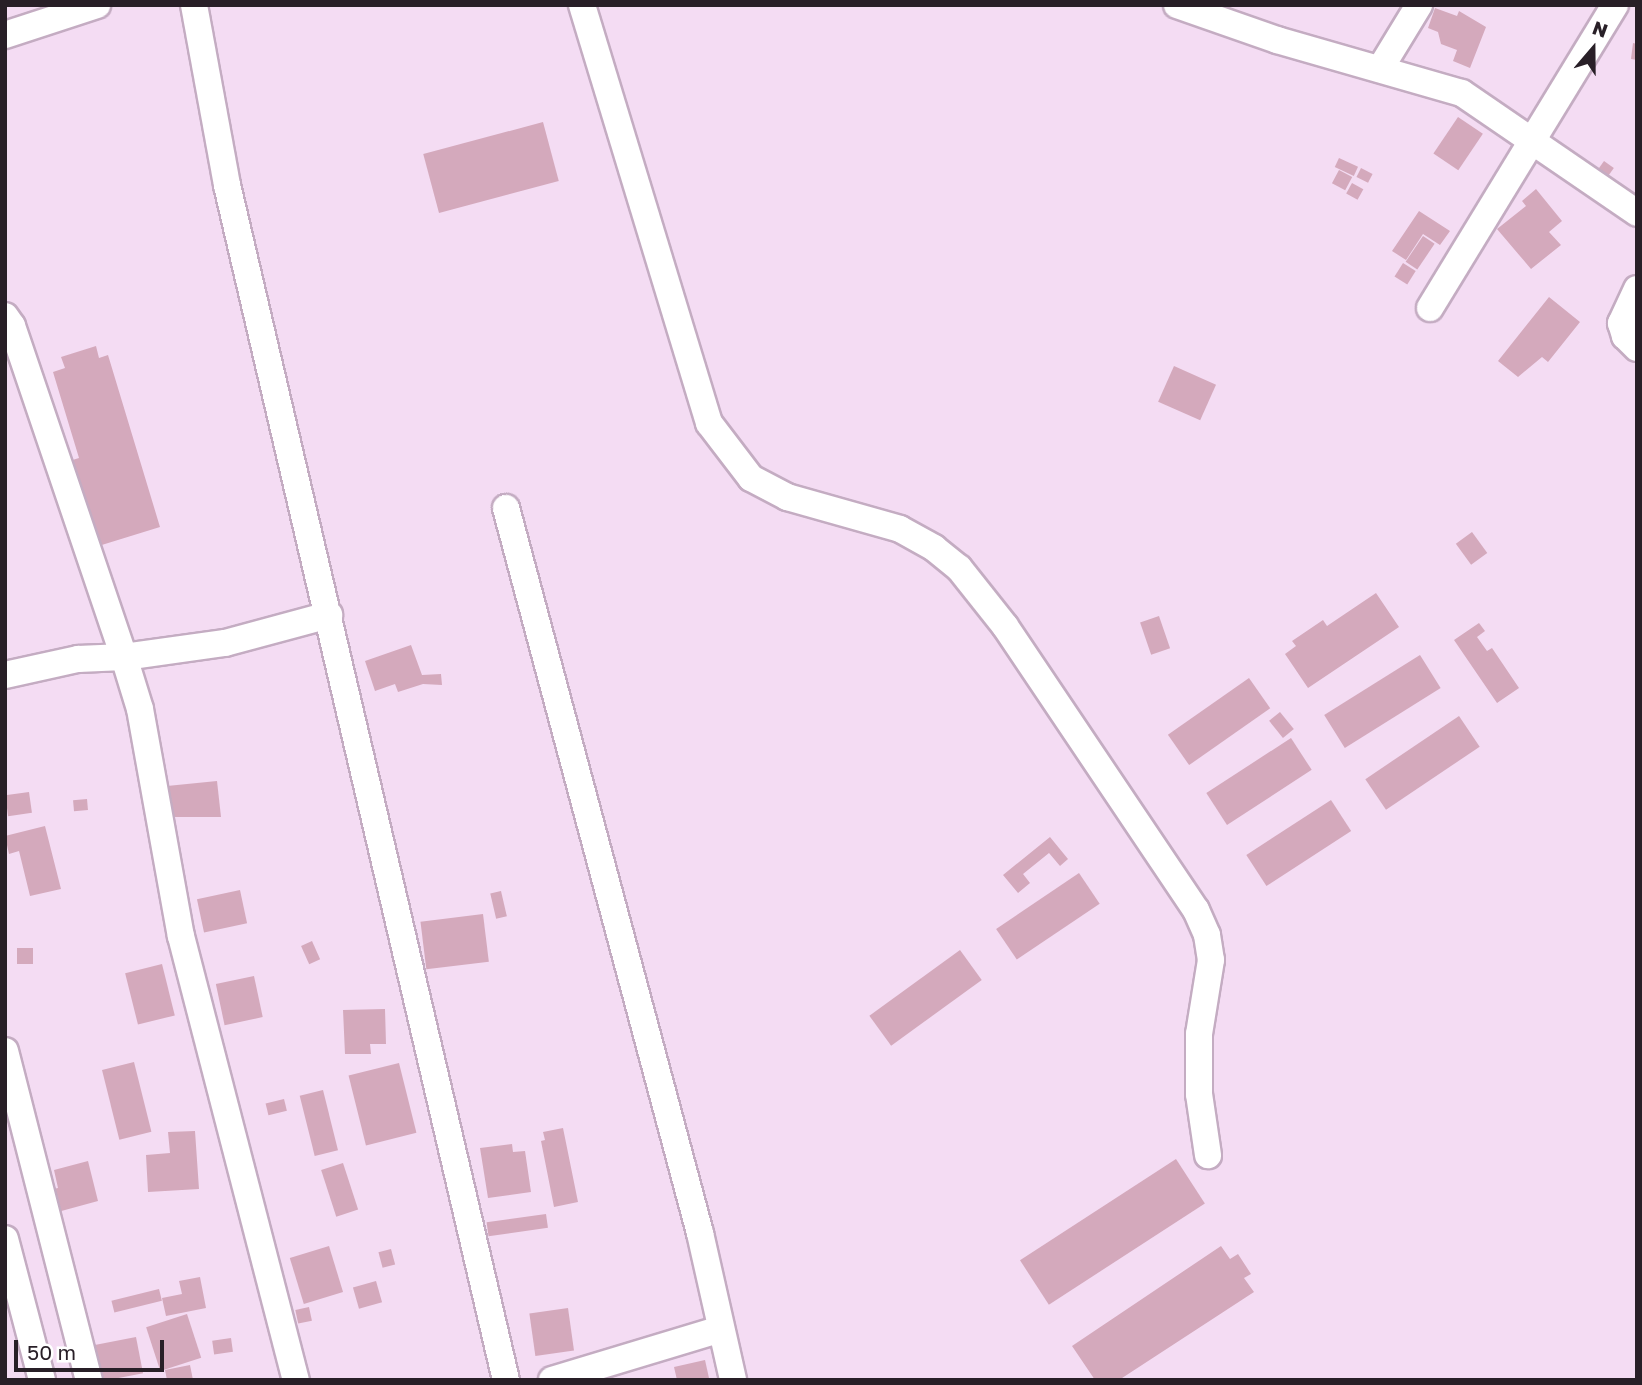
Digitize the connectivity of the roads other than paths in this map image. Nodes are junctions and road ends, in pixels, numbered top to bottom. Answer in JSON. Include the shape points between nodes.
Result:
{"nodes":[{"id":1,"x":97,"y":5,"type":"edge"},
{"id":2,"x":194,"y":5,"type":"edge"},
{"id":3,"x":582,"y":5,"type":"edge"},
{"id":4,"x":1177,"y":5,"type":"edge"},
{"id":5,"x":1419,"y":5,"type":"edge"},
{"id":6,"x":1615,"y":5,"type":"edge"},
{"id":7,"x":56,"y":12,"type":"edge"},
{"id":8,"x":5,"y":35,"type":"edge"},
{"id":9,"x":1380,"y":69,"type":"junction"},
{"id":10,"x":1535,"y":140,"type":"junction"},
{"id":11,"x":1637,"y":214,"type":"edge"},
{"id":12,"x":1637,"y":289,"type":"edge"},
{"id":13,"x":1430,"y":308,"type":"dead end"},
{"id":14,"x":5,"y":316,"type":"edge"},
{"id":15,"x":1637,"y":348,"type":"edge"},
{"id":16,"x":506,"y":508,"type":"dead end"},
{"id":17,"x":329,"y":615,"type":"junction"},
{"id":18,"x":124,"y":657,"type":"junction"},
{"id":19,"x":5,"y":675,"type":"edge"},
{"id":20,"x":5,"y":1051,"type":"edge"},
{"id":21,"x":1208,"y":1155,"type":"dead end"},
{"id":22,"x":5,"y":1239,"type":"edge"},
{"id":23,"x":718,"y":1330,"type":"junction"},
{"id":24,"x":42,"y":1380,"type":"edge"},
{"id":25,"x":89,"y":1380,"type":"edge"},
{"id":26,"x":296,"y":1380,"type":"edge"},
{"id":27,"x":506,"y":1380,"type":"edge"},
{"id":28,"x":552,"y":1380,"type":"edge"},
{"id":29,"x":733,"y":1380,"type":"edge"}],
"edges":[{"from":1,"to":7,"type":"street"},
{"from":2,"to":17,"type":"street","via":[[227,185]]},
{"from":3,"to":21,"type":"street","via":[[709,423],[751,478],[787,497],[900,529],[959,568],[1005,626],[1196,910],[1211,960],[1199,1034],[1199,1094]]},
{"from":4,"to":9,"type":"street"},
{"from":5,"to":9,"type":"street"},
{"from":6,"to":10,"type":"street"},
{"from":7,"to":8,"type":"street"},
{"from":9,"to":10,"type":"street","via":[[1462,93]]},
{"from":10,"to":11,"type":"street"},
{"from":10,"to":13,"type":"street"},
{"from":12,"to":15,"type":"street","via":[[1622,323],[1625,336]]},
{"from":14,"to":18,"type":"street"},
{"from":16,"to":23,"type":"street","via":[[700,1233]]},
{"from":17,"to":18,"type":"street","via":[[225,643]]},
{"from":17,"to":27,"type":"street"},
{"from":18,"to":19,"type":"street","via":[[78,659]]},
{"from":18,"to":26,"type":"street","via":[[140,709],[181,936]]},
{"from":20,"to":25,"type":"street"},
{"from":22,"to":24,"type":"street"},
{"from":23,"to":28,"type":"street"},
{"from":23,"to":29,"type":"street"}]}
